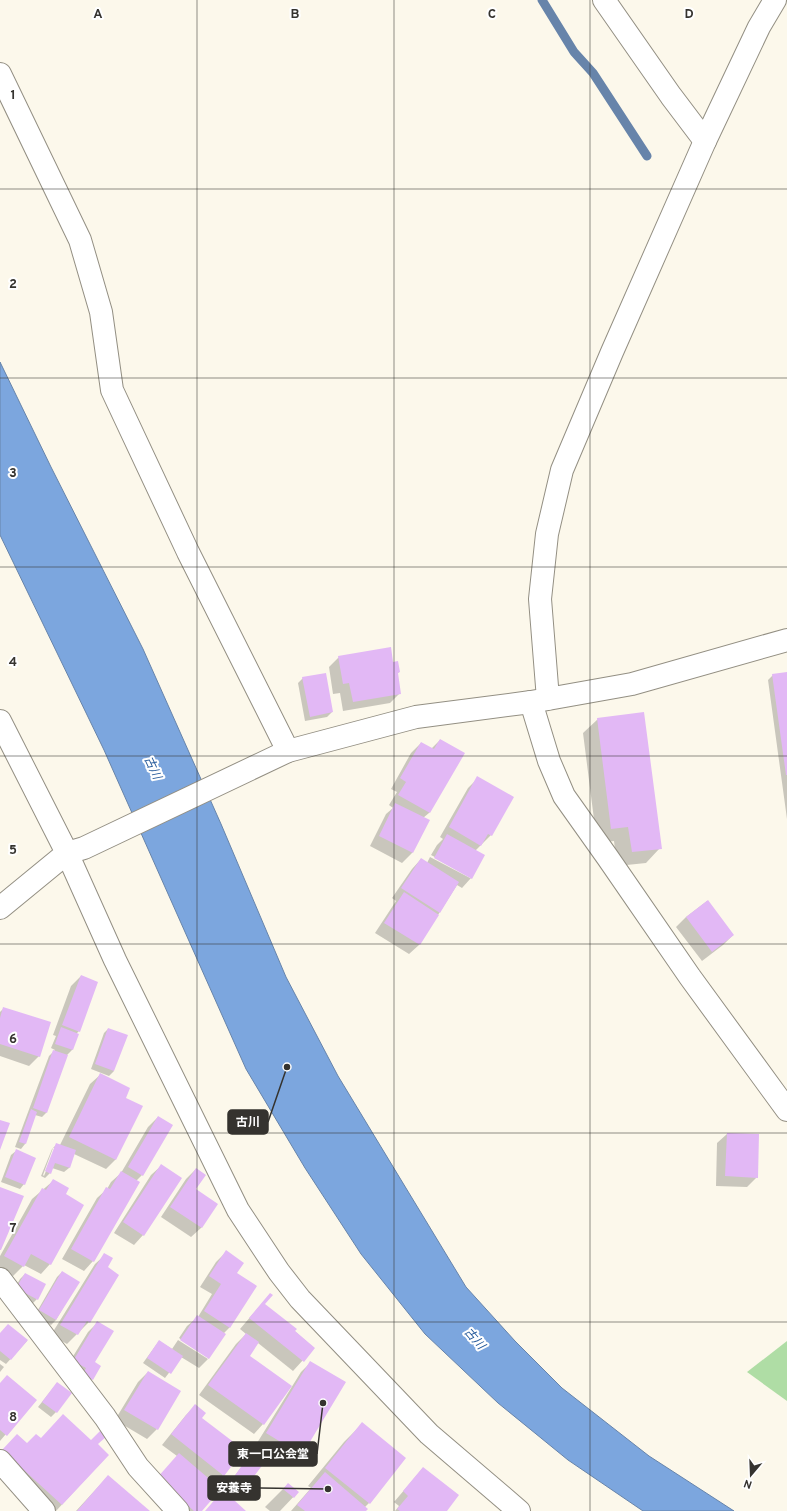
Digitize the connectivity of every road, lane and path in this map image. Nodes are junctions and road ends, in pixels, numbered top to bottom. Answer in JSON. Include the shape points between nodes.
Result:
{"nodes":[{"id":1,"x":604,"y":0,"type":"edge"},
{"id":2,"x":775,"y":0,"type":"edge"},
{"id":3,"x":0,"y":74,"type":"edge"},
{"id":4,"x":705,"y":141,"type":"junction"},
{"id":5,"x":787,"y":640,"type":"edge"},
{"id":6,"x":540,"y":701,"type":"junction"},
{"id":7,"x":0,"y":721,"type":"edge"},
{"id":8,"x":280,"y":755,"type":"junction"},
{"id":9,"x":76,"y":851,"type":"junction"},
{"id":10,"x":0,"y":908,"type":"edge"},
{"id":11,"x":787,"y":1110,"type":"edge"},
{"id":12,"x":0,"y":1279,"type":"edge"},
{"id":13,"x":0,"y":1461,"type":"edge"},
{"id":14,"x":44,"y":1511,"type":"edge"},
{"id":15,"x":178,"y":1511,"type":"edge"},
{"id":16,"x":519,"y":1511,"type":"edge"}],
"edges":[{"from":1,"to":4,"type":"street"},
{"from":2,"to":4,"type":"street"},
{"from":3,"to":8,"type":"street","via":[[80,240],[101,312],[112,390]]},
{"from":4,"to":6,"type":"street","via":[[562,470],[547,534],[540,599]]},
{"from":5,"to":6,"type":"street","via":[[632,684]]},
{"from":6,"to":8,"type":"street","via":[[416,717]]},
{"from":6,"to":11,"type":"street","via":[[549,761],[564,796],[690,977]]},
{"from":7,"to":9,"type":"street"},
{"from":8,"to":9,"type":"street"},
{"from":9,"to":10,"type":"street"},
{"from":9,"to":16,"type":"street","via":[[115,960],[238,1210],[279,1272],[300,1299],[429,1434]]},
{"from":12,"to":15,"type":"street","via":[[105,1417],[138,1467]]},
{"from":13,"to":14,"type":"street"}]}
